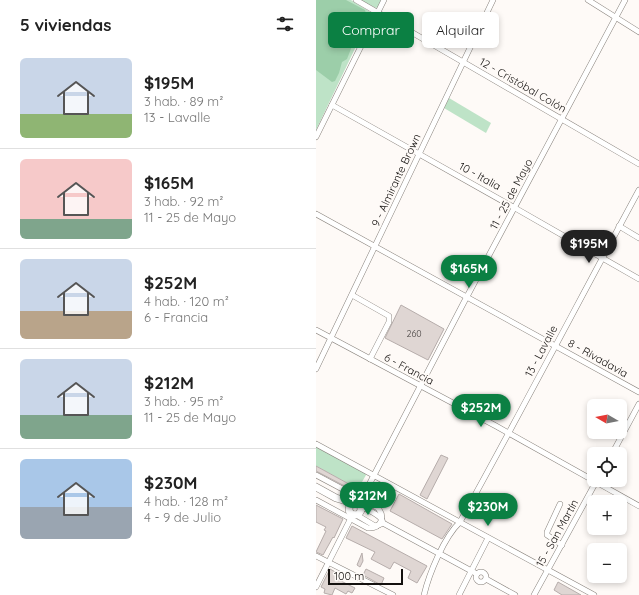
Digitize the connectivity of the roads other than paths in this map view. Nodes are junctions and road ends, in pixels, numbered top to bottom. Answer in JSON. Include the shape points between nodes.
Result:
{"nodes":[{"id":1,"x":356,"y":0,"type":"edge"},
{"id":2,"x":384,"y":0,"type":"edge"},
{"id":3,"x":493,"y":0,"type":"edge"},
{"id":4,"x":588,"y":0,"type":"edge"},
{"id":5,"x":625,"y":0,"type":"edge"},
{"id":6,"x":378,"y":12,"type":"joint"},
{"id":7,"x":616,"y":18,"type":"junction"},
{"id":8,"x":639,"y":32,"type":"edge"},
{"id":9,"x":414,"y":33,"type":"edge"},
{"id":10,"x":360,"y":48,"type":"edge"},
{"id":11,"x":463,"y":62,"type":"junction"},
{"id":12,"x":332,"y":105,"type":"junction"},
{"id":13,"x":562,"y":120,"type":"junction"},
{"id":14,"x":316,"y":137,"type":"edge"},
{"id":15,"x":419,"y":154,"type":"junction"},
{"id":16,"x":639,"y":164,"type":"edge"},
{"id":17,"x":639,"y":190,"type":"edge"},
{"id":18,"x":515,"y":208,"type":"junction"},
{"id":19,"x":316,"y":214,"type":"edge"},
{"id":20,"x":619,"y":226,"type":"junction"},
{"id":21,"x":639,"y":238,"type":"edge"},
{"id":22,"x":375,"y":247,"type":"junction"},
{"id":23,"x":602,"y":258,"type":"junction"},
{"id":24,"x":639,"y":280,"type":"edge"},
{"id":25,"x":352,"y":295,"type":"junction"},
{"id":26,"x":466,"y":297,"type":"junction"},
{"id":27,"x":316,"y":330,"type":"edge"},
{"id":28,"x":330,"y":338,"type":"junction"},
{"id":29,"x":555,"y":346,"type":"junction"},
{"id":30,"x":370,"y":359,"type":"junction"},
{"id":31,"x":316,"y":369,"type":"edge"},
{"id":32,"x":420,"y":386,"type":"junction"},
{"id":33,"x":639,"y":392,"type":"edge"},
{"id":34,"x":639,"y":404,"type":"edge"},
{"id":35,"x":509,"y":434,"type":"junction"},
{"id":36,"x":316,"y":444,"type":"edge"},
{"id":37,"x":616,"y":447,"type":"edge"},
{"id":38,"x":316,"y":475,"type":"edge"},
{"id":39,"x":374,"y":475,"type":"junction"},
{"id":40,"x":587,"y":476,"type":"edge"},
{"id":41,"x":316,"y":487,"type":"edge"},
{"id":42,"x":594,"y":487,"type":"edge"},
{"id":43,"x":607,"y":487,"type":"edge"},
{"id":44,"x":316,"y":500,"type":"edge"},
{"id":45,"x":560,"y":504,"type":"dead end"},
{"id":46,"x":639,"y":506,"type":"edge"},
{"id":47,"x":355,"y":509,"type":"junction"},
{"id":48,"x":381,"y":522,"type":"junction"},
{"id":49,"x":460,"y":522,"type":"junction"},
{"id":50,"x":488,"y":538,"type":"junction"},
{"id":51,"x":562,"y":545,"type":"junction"},
{"id":52,"x":440,"y":554,"type":"junction"},
{"id":53,"x":316,"y":556,"type":"edge"},
{"id":54,"x":328,"y":563,"type":"junction"},
{"id":55,"x":548,"y":570,"type":"junction"},
{"id":56,"x":471,"y":571,"type":"junction"},
{"id":57,"x":316,"y":587,"type":"edge"},
{"id":58,"x":393,"y":595,"type":"edge"},
{"id":59,"x":424,"y":595,"type":"edge"},
{"id":60,"x":459,"y":595,"type":"edge"},
{"id":61,"x":515,"y":595,"type":"edge"},
{"id":62,"x":534,"y":595,"type":"edge"},
{"id":63,"x":594,"y":595,"type":"edge"}],
"edges":[{"from":1,"to":6,"type":"street","name":"12 - Cristóbal Colón"},
{"from":2,"to":6,"type":"street"},
{"from":3,"to":11,"type":"street","name":"9 - Almirante Brown"},
{"from":4,"to":7,"type":"street"},
{"from":5,"to":7,"type":"street","name":"11 - 25 de Mayo"},
{"from":7,"to":8,"type":"street"},
{"from":7,"to":13,"type":"street","name":"11 - 25 de Mayo"},
{"from":9,"to":11,"type":"street","name":"12 - Cristóbal Colón"},
{"from":10,"to":12,"type":"street"},
{"from":11,"to":13,"type":"street","name":"12 - Cristóbal Colón"},
{"from":11,"to":15,"type":"street","name":"9 - Almirante Brown"},
{"from":12,"to":14,"type":"street"},
{"from":12,"to":15,"type":"street","name":"10 - Italia"},
{"from":13,"to":16,"type":"street","name":"12 - Cristóbal Colón"},
{"from":13,"to":18,"type":"street","name":"11 - 25 de Mayo"},
{"from":15,"to":18,"type":"street","name":"10 - Italia"},
{"from":15,"to":22,"type":"street","name":"9 - Almirante Brown"},
{"from":17,"to":20,"type":"street","name":"13 - Lavalle"},
{"from":18,"to":23,"type":"street","name":"10 - Italia"},
{"from":18,"to":26,"type":"street","name":"11 - 25 de Mayo"},
{"from":19,"to":22,"type":"street","name":"8 - Rivadavia"},
{"from":20,"to":21,"type":"street"},
{"from":20,"to":23,"type":"street","name":"13 - Lavalle"},
{"from":22,"to":25,"type":"street","name":"9 - Almirante Brown"},
{"from":22,"to":26,"type":"street","name":"8 - Rivadavia"},
{"from":23,"to":24,"type":"street","name":"10 - Italia"},
{"from":23,"to":29,"type":"street","name":"13 - Lavalle"},
{"from":25,"to":28,"type":"street","name":"9 - Almirante Brown"},
{"from":25,"to":30,"type":"street","via":[[389,316],[389,322]]},
{"from":26,"to":29,"type":"street","name":"8 - Rivadavia"},
{"from":26,"to":32,"type":"street","name":"11 - 25 de Mayo"},
{"from":27,"to":28,"type":"street","name":"6 - Francia"},
{"from":28,"to":30,"type":"street","name":"6 - Francia"},
{"from":28,"to":31,"type":"street","name":"9 - Almirante Brown"},
{"from":29,"to":33,"type":"street","name":"8 - Rivadavia"},
{"from":29,"to":35,"type":"street","name":"13 - Lavalle"},
{"from":30,"to":32,"type":"street","name":"6 - Francia"},
{"from":32,"to":35,"type":"street","name":"6 - Francia"},
{"from":32,"to":39,"type":"street","name":"11 - 25 de Mayo"},
{"from":34,"to":37,"type":"street"},
{"from":35,"to":40,"type":"street","name":"6 - Francia"},
{"from":35,"to":49,"type":"street","name":"13 - Lavalle"},
{"from":36,"to":39,"type":"street"},
{"from":38,"to":47,"type":"street"},
{"from":39,"to":47,"type":"street","name":"11 - 25 de Mayo"},
{"from":39,"to":49,"type":"street"},
{"from":41,"to":47,"type":"main road"},
{"from":42,"to":51,"type":"street","name":"15 - San Martín"},
{"from":43,"to":46,"type":"street","name":"6 - Francia"},
{"from":44,"to":47,"type":"street"},
{"from":45,"to":51,"type":"street","via":[[547,535]]},
{"from":47,"to":48,"type":"street","via":[[379,515]]},
{"from":47,"to":48,"type":"street","via":[[375,526]]},
{"from":47,"to":54,"type":"street","name":"11 - 25 de Mayo"},
{"from":48,"to":52,"type":"street"},
{"from":49,"to":50,"type":"street"},
{"from":49,"to":52,"type":"street","name":"13 - Lavalle"},
{"from":50,"to":55,"type":"street"},
{"from":50,"to":56,"type":"street"},
{"from":51,"to":55,"type":"street","name":"15 - San Martín"},
{"from":52,"to":56,"type":"street"},
{"from":52,"to":59,"type":"street","name":"13 - Lavalle"},
{"from":53,"to":54,"type":"street"},
{"from":54,"to":57,"type":"street","name":"11 - 25 de Mayo"},
{"from":54,"to":58,"type":"street"},
{"from":55,"to":62,"type":"street","name":"15 - San Martín"},
{"from":55,"to":63,"type":"street"},
{"from":56,"to":60,"type":"street"},
{"from":56,"to":61,"type":"street","via":[[477,574],[479,582],[486,580]]}]}
